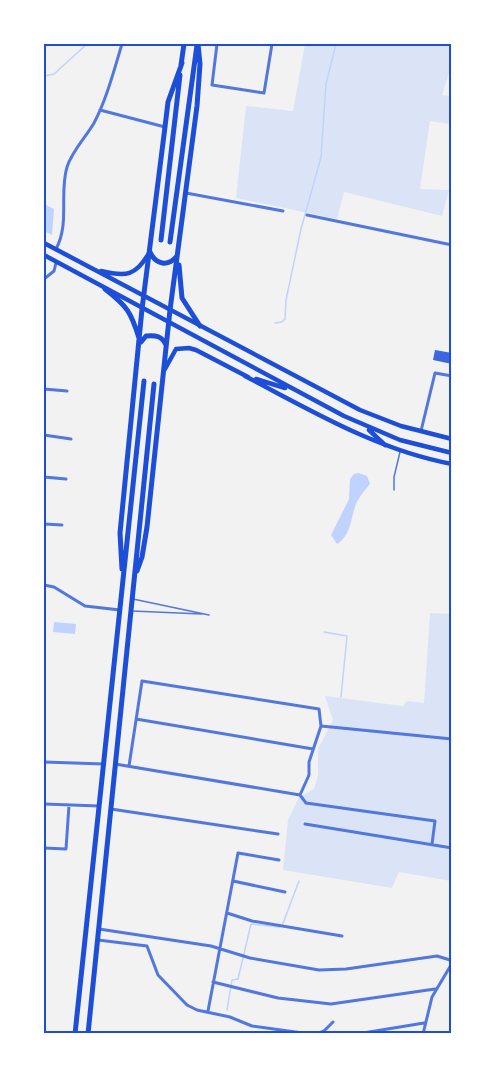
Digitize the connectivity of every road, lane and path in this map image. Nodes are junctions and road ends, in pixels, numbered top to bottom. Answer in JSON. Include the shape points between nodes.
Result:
{"nodes":[{"id":1,"x":122,"y":44,"type":"edge"},
{"id":2,"x":184,"y":44,"type":"edge"},
{"id":3,"x":197,"y":44,"type":"edge"},
{"id":4,"x":217,"y":44,"type":"edge"},
{"id":5,"x":272,"y":44,"type":"edge"},
{"id":6,"x":182,"y":63,"type":"junction"},
{"id":7,"x":100,"y":110,"type":"junction"},
{"id":8,"x":165,"y":127,"type":"junction"},
{"id":9,"x":186,"y":193,"type":"junction"},
{"id":10,"x":283,"y":211,"type":"dead end"},
{"id":11,"x":307,"y":215,"type":"dead end"},
{"id":12,"x":161,"y":240,"type":"dead end"},
{"id":13,"x":170,"y":242,"type":"dead end"},
{"id":14,"x":44,"y":243,"type":"edge"},
{"id":15,"x":452,"y":245,"type":"edge"},
{"id":16,"x":56,"y":249,"type":"junction"},
{"id":17,"x":149,"y":251,"type":"junction"},
{"id":18,"x":178,"y":254,"type":"junction"},
{"id":19,"x":44,"y":255,"type":"edge"},
{"id":20,"x":56,"y":261,"type":"junction"},
{"id":21,"x":96,"y":270,"type":"junction"},
{"id":22,"x":44,"y":279,"type":"edge"},
{"id":23,"x":105,"y":289,"type":"junction"},
{"id":24,"x":144,"y":297,"type":"junction"},
{"id":25,"x":142,"y":309,"type":"junction"},
{"id":26,"x":170,"y":310,"type":"junction"},
{"id":27,"x":169,"y":324,"type":"junction"},
{"id":28,"x":200,"y":326,"type":"junction"},
{"id":29,"x":140,"y":343,"type":"junction"},
{"id":30,"x":167,"y":349,"type":"junction"},
{"id":31,"x":165,"y":369,"type":"junction"},
{"id":32,"x":245,"y":376,"type":"junction"},
{"id":33,"x":452,"y":376,"type":"edge"},
{"id":34,"x":144,"y":381,"type":"dead end"},
{"id":35,"x":154,"y":384,"type":"dead end"},
{"id":36,"x":44,"y":389,"type":"edge"},
{"id":37,"x":67,"y":391,"type":"dead end"},
{"id":38,"x":296,"y":391,"type":"junction"},
{"id":39,"x":366,"y":426,"type":"junction"},
{"id":40,"x":421,"y":432,"type":"junction"},
{"id":41,"x":44,"y":435,"type":"edge"},
{"id":42,"x":71,"y":439,"type":"dead end"},
{"id":43,"x":452,"y":439,"type":"edge"},
{"id":44,"x":387,"y":446,"type":"junction"},
{"id":45,"x":400,"y":451,"type":"junction"},
{"id":46,"x":452,"y":453,"type":"edge"},
{"id":47,"x":452,"y":465,"type":"edge"},
{"id":48,"x":44,"y":477,"type":"edge"},
{"id":49,"x":66,"y":479,"type":"dead end"},
{"id":50,"x":394,"y":490,"type":"dead end"},
{"id":51,"x":44,"y":524,"type":"edge"},
{"id":52,"x":62,"y":525,"type":"dead end"},
{"id":53,"x":123,"y":579,"type":"junction"},
{"id":54,"x":134,"y":581,"type":"junction"},
{"id":55,"x":44,"y":585,"type":"edge"},
{"id":56,"x":132,"y":599,"type":"junction"},
{"id":57,"x":120,"y":610,"type":"junction"},
{"id":58,"x":131,"y":611,"type":"junction"},
{"id":59,"x":136,"y":719,"type":"junction"},
{"id":60,"x":321,"y":726,"type":"junction"},
{"id":61,"x":452,"y":739,"type":"edge"},
{"id":62,"x":313,"y":749,"type":"junction"},
{"id":63,"x":44,"y":762,"type":"edge"},
{"id":64,"x":104,"y":764,"type":"junction"},
{"id":65,"x":115,"y":764,"type":"junction"},
{"id":66,"x":129,"y":766,"type":"junction"},
{"id":67,"x":300,"y":795,"type":"junction"},
{"id":68,"x":44,"y":804,"type":"edge"},
{"id":69,"x":69,"y":805,"type":"junction"},
{"id":70,"x":99,"y":806,"type":"junction"},
{"id":71,"x":111,"y":809,"type":"junction"},
{"id":72,"x":305,"y":824,"type":"dead end"},
{"id":73,"x":278,"y":834,"type":"dead end"},
{"id":74,"x":432,"y":844,"type":"junction"},
{"id":75,"x":44,"y":848,"type":"edge"},
{"id":76,"x":452,"y":848,"type":"edge"},
{"id":77,"x":279,"y":860,"type":"dead end"},
{"id":78,"x":233,"y":881,"type":"junction"},
{"id":79,"x":285,"y":892,"type":"dead end"},
{"id":80,"x":226,"y":913,"type":"junction"},
{"id":81,"x":99,"y":928,"type":"junction"},
{"id":82,"x":342,"y":936,"type":"dead end"},
{"id":83,"x":98,"y":940,"type":"junction"},
{"id":84,"x":219,"y":948,"type":"junction"},
{"id":85,"x":213,"y":981,"type":"junction"},
{"id":86,"x":435,"y":989,"type":"junction"},
{"id":87,"x":208,"y":1011,"type":"junction"},
{"id":88,"x":333,"y":1022,"type":"dead end"},
{"id":89,"x":424,"y":1023,"type":"junction"},
{"id":90,"x":75,"y":1034,"type":"edge"},
{"id":91,"x":88,"y":1034,"type":"edge"},
{"id":92,"x":310,"y":1034,"type":"edge"},
{"id":93,"x":317,"y":1034,"type":"edge"},
{"id":94,"x":357,"y":1034,"type":"edge"},
{"id":95,"x":423,"y":1034,"type":"edge"}],
"edges":[{"from":1,"to":7,"type":"street"},
{"from":2,"to":6,"type":"main road"},
{"from":3,"to":9,"type":"main road","via":[[199,74]]},
{"from":3,"to":13,"type":"main road"},
{"from":4,"to":5,"type":"street","via":[[212,85],[264,93]]},
{"from":6,"to":8,"type":"main road","via":[[168,102]]},
{"from":6,"to":12,"type":"main road"},
{"from":7,"to":8,"type":"street"},
{"from":7,"to":16,"type":"street","via":[[67,165],[62,239]]},
{"from":8,"to":17,"type":"main road"},
{"from":9,"to":10,"type":"street"},
{"from":9,"to":18,"type":"main road"},
{"from":11,"to":15,"type":"street"},
{"from":14,"to":16,"type":"main road"},
{"from":16,"to":21,"type":"main road"},
{"from":17,"to":18,"type":"main road","via":[[157,262],[164,264]]},
{"from":17,"to":21,"type":"main road","via":[[133,272],[122,275]]},
{"from":17,"to":24,"type":"main road"},
{"from":18,"to":26,"type":"main road"},
{"from":18,"to":28,"type":"main road","via":[[183,298]]},
{"from":19,"to":20,"type":"main road"},
{"from":20,"to":22,"type":"street","via":[[54,271]]},
{"from":20,"to":23,"type":"main road"},
{"from":21,"to":24,"type":"main road"},
{"from":23,"to":25,"type":"main road"},
{"from":23,"to":29,"type":"main road","via":[[134,318]]},
{"from":24,"to":25,"type":"main road"},
{"from":24,"to":26,"type":"main road"},
{"from":25,"to":27,"type":"main road"},
{"from":25,"to":29,"type":"main road"},
{"from":26,"to":27,"type":"main road"},
{"from":26,"to":28,"type":"main road"},
{"from":27,"to":30,"type":"main road"},
{"from":27,"to":38,"type":"main road"},
{"from":28,"to":40,"type":"main road","via":[[360,410]]},
{"from":29,"to":30,"type":"main road","via":[[146,336],[156,335],[164,340]]},
{"from":29,"to":53,"type":"main road","via":[[120,532]]},
{"from":30,"to":31,"type":"main road"},
{"from":31,"to":32,"type":"main road","via":[[176,349],[189,348]]},
{"from":31,"to":54,"type":"main road","via":[[147,527]]},
{"from":32,"to":38,"type":"main road"},
{"from":32,"to":44,"type":"main road"},
{"from":33,"to":40,"type":"street","via":[[435,374]]},
{"from":34,"to":53,"type":"main road"},
{"from":35,"to":54,"type":"main road"},
{"from":36,"to":37,"type":"street"},
{"from":38,"to":39,"type":"main road"},
{"from":39,"to":44,"type":"main road"},
{"from":39,"to":46,"type":"main road","via":[[400,440]]},
{"from":40,"to":43,"type":"main road"},
{"from":41,"to":42,"type":"street"},
{"from":44,"to":45,"type":"main road"},
{"from":45,"to":47,"type":"main road"},
{"from":45,"to":50,"type":"lane"},
{"from":48,"to":49,"type":"street"},
{"from":51,"to":52,"type":"street"},
{"from":53,"to":57,"type":"main road"},
{"from":54,"to":56,"type":"main road"},
{"from":55,"to":57,"type":"street","via":[[54,586],[85,606]]},
{"from":56,"to":58,"type":"main road"},
{"from":56,"to":58,"type":"lane","via":[[209,615]]},
{"from":57,"to":64,"type":"main road"},
{"from":58,"to":65,"type":"main road"},
{"from":59,"to":60,"type":"street","via":[[142,681],[319,709]]},
{"from":59,"to":62,"type":"street"},
{"from":59,"to":66,"type":"street"},
{"from":60,"to":61,"type":"street"},
{"from":60,"to":62,"type":"street"},
{"from":62,"to":67,"type":"street","via":[[309,775]]},
{"from":63,"to":64,"type":"street"},
{"from":64,"to":70,"type":"main road"},
{"from":65,"to":66,"type":"street"},
{"from":65,"to":71,"type":"main road"},
{"from":66,"to":67,"type":"street"},
{"from":67,"to":74,"type":"street","via":[[306,803],[435,821]]},
{"from":68,"to":69,"type":"street"},
{"from":69,"to":70,"type":"street"},
{"from":69,"to":75,"type":"street","via":[[66,849]]},
{"from":70,"to":90,"type":"main road"},
{"from":71,"to":73,"type":"street"},
{"from":71,"to":81,"type":"main road"},
{"from":72,"to":74,"type":"street"},
{"from":74,"to":76,"type":"street"},
{"from":77,"to":78,"type":"street","via":[[238,853]]},
{"from":78,"to":79,"type":"street"},
{"from":78,"to":80,"type":"street"},
{"from":80,"to":82,"type":"street"},
{"from":80,"to":84,"type":"street"},
{"from":81,"to":83,"type":"main road"},
{"from":81,"to":84,"type":"street"},
{"from":83,"to":87,"type":"street","via":[[147,946],[158,975],[175,994],[187,1005]]},
{"from":83,"to":91,"type":"main road"},
{"from":84,"to":85,"type":"street"},
{"from":84,"to":86,"type":"street","via":[[324,970],[443,957],[451,965]]},
{"from":85,"to":86,"type":"street","via":[[278,998],[332,1004]]},
{"from":85,"to":87,"type":"street"},
{"from":86,"to":89,"type":"street"},
{"from":87,"to":92,"type":"street","via":[[252,1026]]},
{"from":88,"to":93,"type":"street"},
{"from":89,"to":94,"type":"street"},
{"from":89,"to":95,"type":"street"}]}
